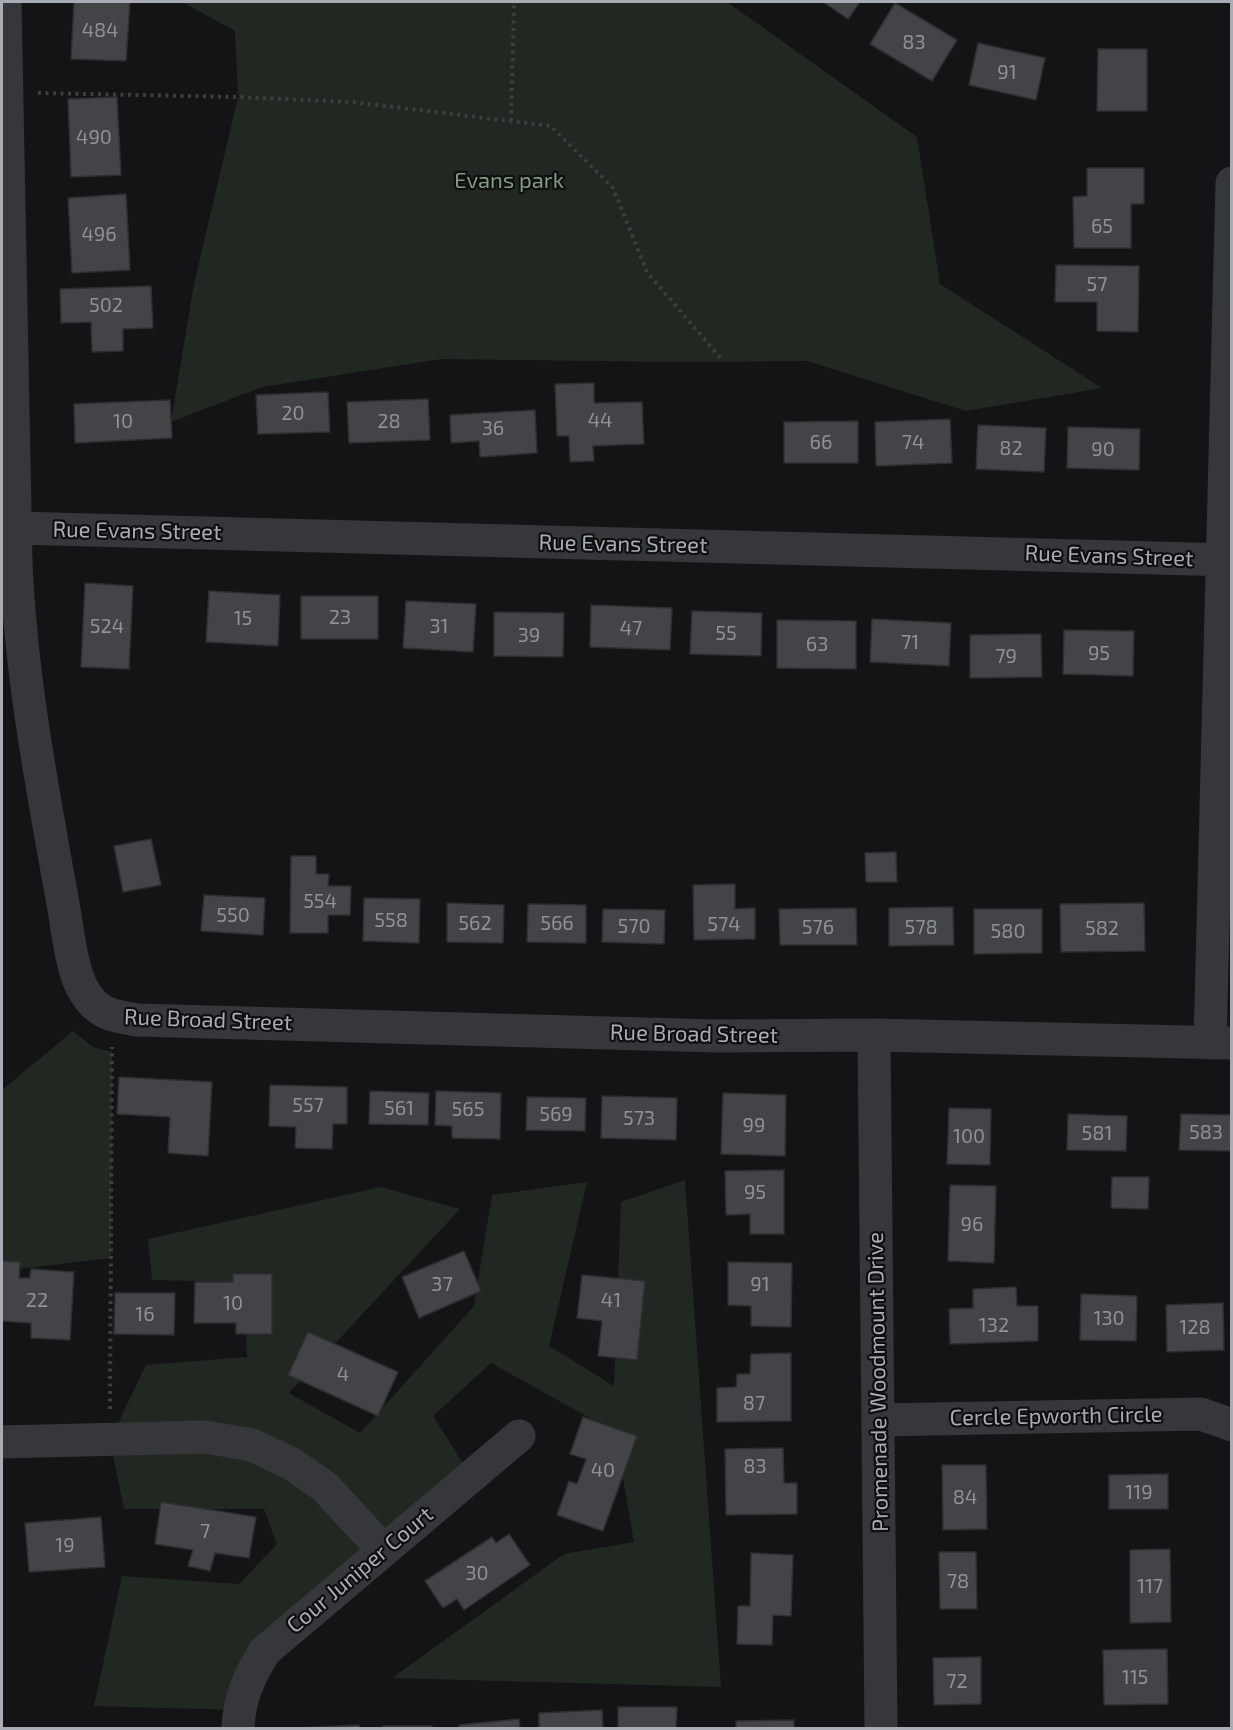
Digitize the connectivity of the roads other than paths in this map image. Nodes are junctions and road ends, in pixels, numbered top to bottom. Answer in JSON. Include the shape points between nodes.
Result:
{"nodes":[{"id":1,"x":5,"y":2,"type":"edge"},
{"id":2,"x":1232,"y":183,"type":"edge"},
{"id":3,"x":15,"y":528,"type":"junction"},
{"id":4,"x":1226,"y":560,"type":"edge"},
{"id":5,"x":874,"y":1035,"type":"junction"},
{"id":6,"x":1221,"y":1043,"type":"edge"},
{"id":7,"x":878,"y":1420,"type":"junction"},
{"id":8,"x":1232,"y":1425,"type":"edge"},
{"id":9,"x":519,"y":1436,"type":"dead end"},
{"id":10,"x":2,"y":1442,"type":"edge"},
{"id":11,"x":383,"y":1550,"type":"junction"},
{"id":12,"x":238,"y":1728,"type":"edge"},
{"id":13,"x":881,"y":1728,"type":"edge"}],
"edges":[{"from":1,"to":3,"type":"street","name":"Rue Broad Street"},
{"from":2,"to":4,"type":"street"},
{"from":3,"to":4,"type":"street","name":"Rue Evans Street"},
{"from":3,"to":5,"type":"street","name":"Rue Broad Street","via":[[25,678],[50,831],[75,966],[82,989],[94,1006],[112,1016],[137,1020],[716,1036]]},
{"from":4,"to":6,"type":"street"},
{"from":5,"to":6,"type":"street","name":"Rue Broad Street"},
{"from":5,"to":7,"type":"street","name":"Promenade Woodmount Drive"},
{"from":7,"to":8,"type":"street","name":"Cercle Epworth Circle","via":[[1201,1414]]},
{"from":7,"to":13,"type":"street","name":"Promenade Woodmount Drive"},
{"from":9,"to":11,"type":"street","name":"Cour Juniper Court"},
{"from":10,"to":11,"type":"street","via":[[205,1437],[252,1445],[292,1464],[325,1487]]},
{"from":11,"to":12,"type":"street","name":"Cour Juniper Court","via":[[265,1652],[248,1679],[238,1710]]}]}
